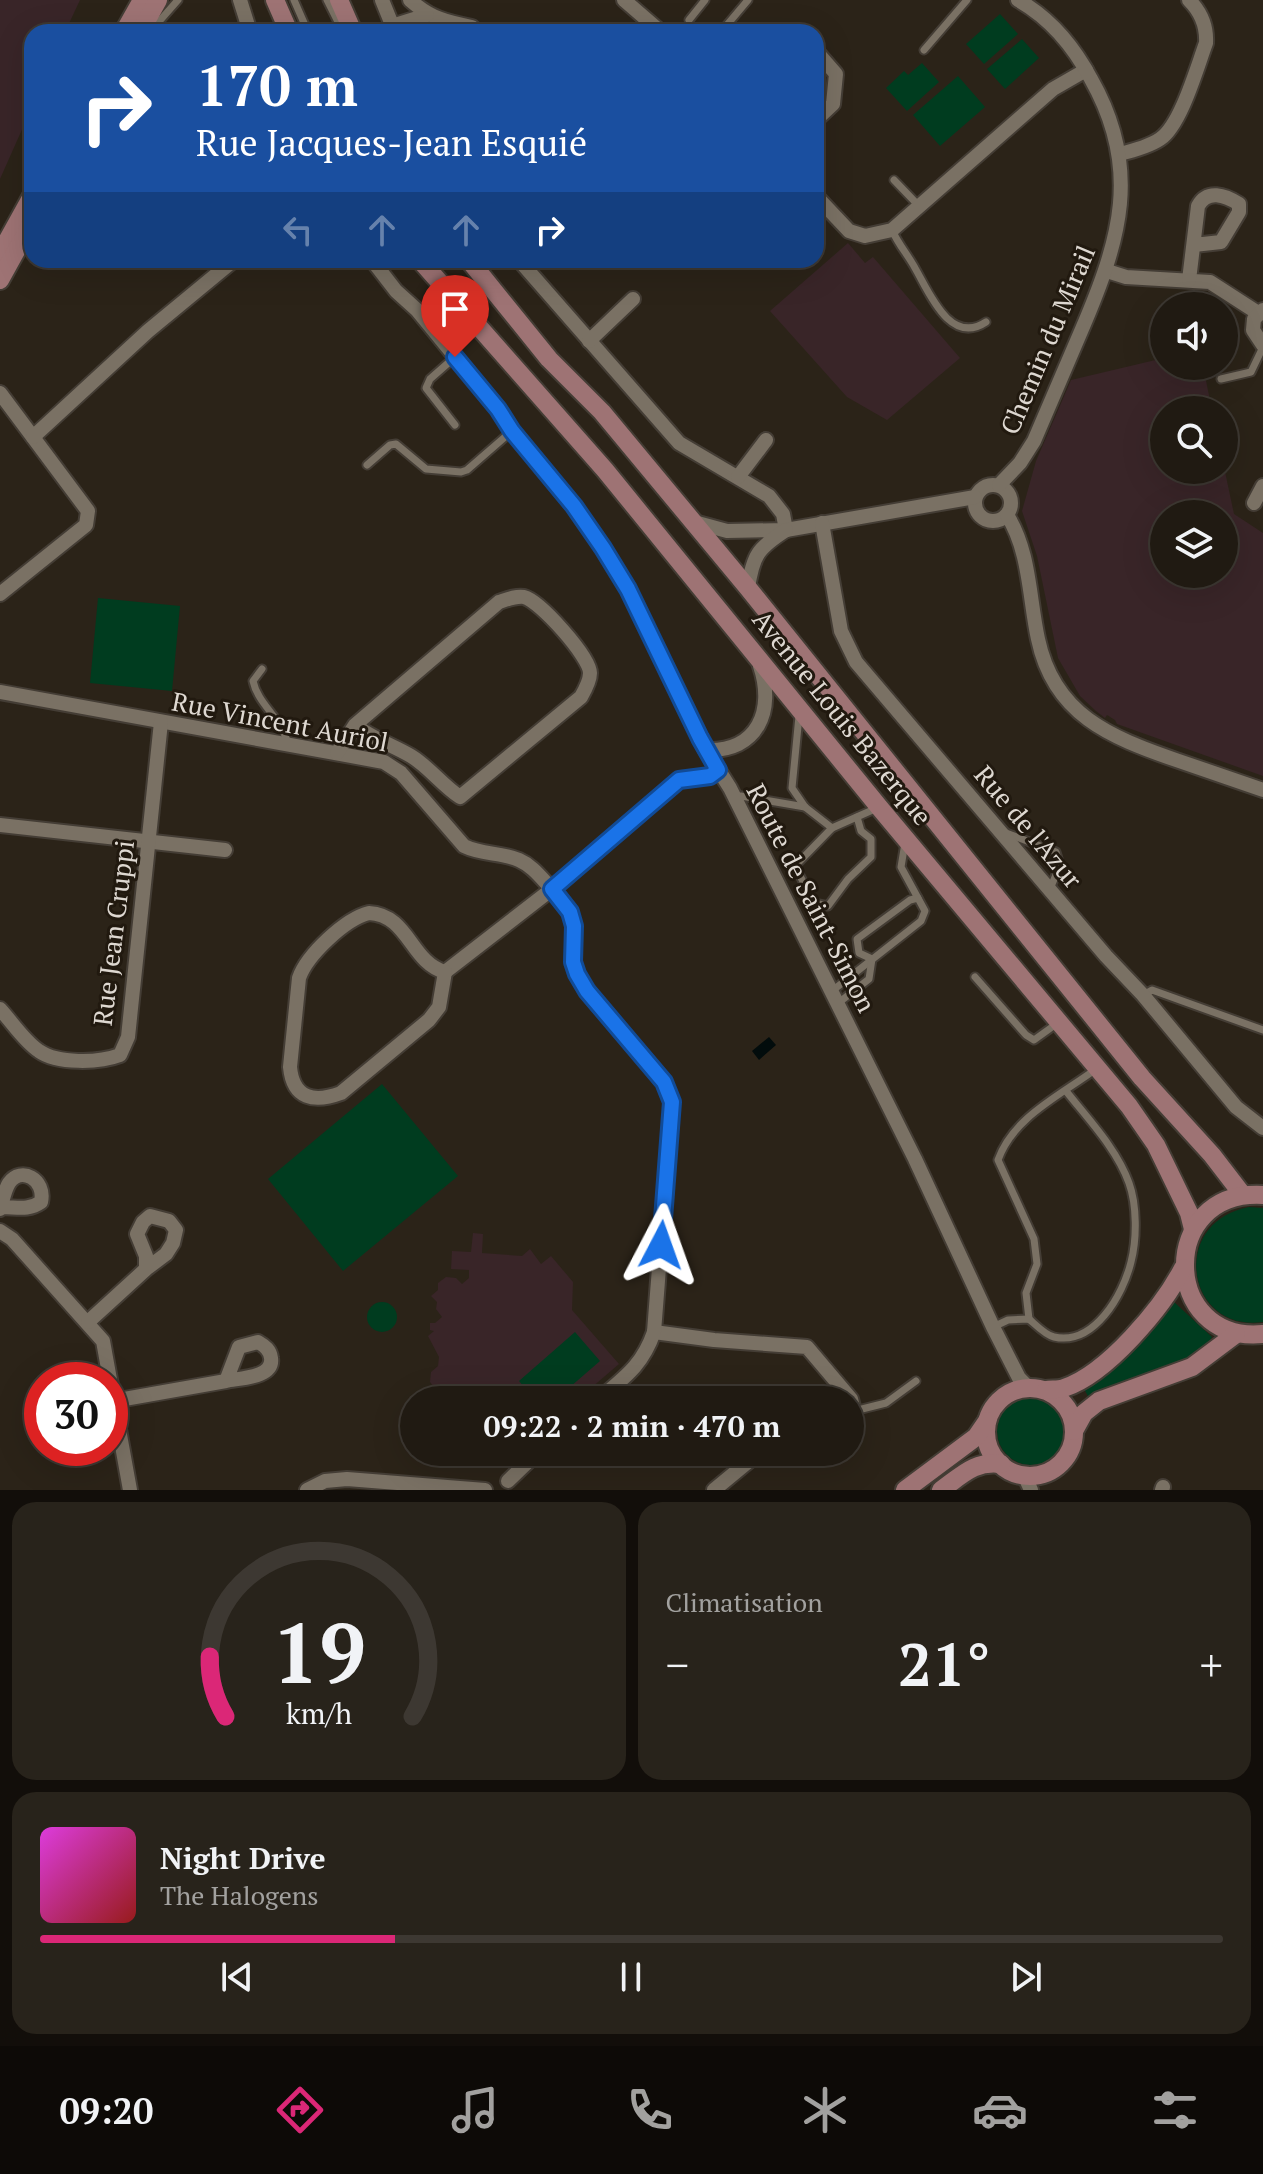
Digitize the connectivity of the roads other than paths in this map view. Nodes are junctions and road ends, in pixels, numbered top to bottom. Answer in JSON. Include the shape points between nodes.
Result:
{"nodes":[{"id":1,"x":142,"y":0,"type":"edge"},
{"id":2,"x":158,"y":0,"type":"edge"},
{"id":3,"x":178,"y":0,"type":"edge"},
{"id":4,"x":240,"y":0,"type":"edge"},
{"id":5,"x":275,"y":0,"type":"edge"},
{"id":6,"x":294,"y":0,"type":"edge"},
{"id":7,"x":327,"y":0,"type":"edge"},
{"id":8,"x":339,"y":0,"type":"edge"},
{"id":9,"x":382,"y":0,"type":"edge"},
{"id":10,"x":410,"y":0,"type":"edge"},
{"id":11,"x":624,"y":0,"type":"edge"},
{"id":12,"x":705,"y":0,"type":"edge"},
{"id":13,"x":748,"y":0,"type":"edge"},
{"id":14,"x":967,"y":0,"type":"edge"},
{"id":15,"x":1018,"y":0,"type":"edge"},
{"id":16,"x":1189,"y":0,"type":"edge"},
{"id":17,"x":427,"y":15,"type":"junction"},
{"id":18,"x":689,"y":20,"type":"dead end"},
{"id":19,"x":128,"y":24,"type":"edge"},
{"id":20,"x":144,"y":24,"type":"edge"},
{"id":21,"x":157,"y":24,"type":"edge"},
{"id":22,"x":248,"y":24,"type":"edge"},
{"id":23,"x":286,"y":24,"type":"edge"},
{"id":24,"x":304,"y":24,"type":"edge"},
{"id":25,"x":339,"y":24,"type":"edge"},
{"id":26,"x":350,"y":24,"type":"edge"},
{"id":27,"x":392,"y":24,"type":"edge"},
{"id":28,"x":406,"y":24,"type":"edge"},
{"id":29,"x":458,"y":24,"type":"edge"},
{"id":30,"x":652,"y":24,"type":"edge"},
{"id":31,"x":728,"y":24,"type":"edge"},
{"id":32,"x":924,"y":50,"type":"dead end"},
{"id":33,"x":824,"y":60,"type":"edge"},
{"id":34,"x":1086,"y":70,"type":"junction"},
{"id":35,"x":824,"y":112,"type":"edge"},
{"id":36,"x":1119,"y":154,"type":"junction"},
{"id":37,"x":894,"y":180,"type":"dead end"},
{"id":38,"x":824,"y":204,"type":"edge"},
{"id":39,"x":919,"y":206,"type":"junction"},
{"id":40,"x":24,"y":210,"type":"edge"},
{"id":41,"x":892,"y":230,"type":"junction"},
{"id":42,"x":24,"y":236,"type":"edge"},
{"id":43,"x":1194,"y":245,"type":"dead end"},
{"id":44,"x":0,"y":254,"type":"edge"},
{"id":45,"x":224,"y":268,"type":"edge"},
{"id":46,"x":378,"y":268,"type":"edge"},
{"id":47,"x":427,"y":268,"type":"edge"},
{"id":48,"x":437,"y":268,"type":"edge"},
{"id":49,"x":475,"y":268,"type":"edge"},
{"id":50,"x":526,"y":268,"type":"edge"},
{"id":51,"x":1107,"y":271,"type":"junction"},
{"id":52,"x":0,"y":280,"type":"edge"},
{"id":53,"x":1189,"y":280,"type":"junction"},
{"id":54,"x":633,"y":299,"type":"dead end"},
{"id":55,"x":1261,"y":311,"type":"edge"},
{"id":56,"x":469,"y":318,"type":"junction"},
{"id":57,"x":986,"y":322,"type":"dead end"},
{"id":58,"x":589,"y":341,"type":"junction"},
{"id":59,"x":1263,"y":346,"type":"edge"},
{"id":60,"x":455,"y":357,"type":"junction"},
{"id":61,"x":1238,"y":375,"type":"edge"},
{"id":62,"x":0,"y":393,"type":"edge"},
{"id":63,"x":455,"y":425,"type":"dead end"},
{"id":64,"x":512,"y":431,"type":"junction"},
{"id":65,"x":33,"y":437,"type":"junction"},
{"id":66,"x":766,"y":440,"type":"dead end"},
{"id":67,"x":367,"y":465,"type":"dead end"},
{"id":68,"x":738,"y":477,"type":"junction"},
{"id":69,"x":999,"y":485,"type":"junction"},
{"id":70,"x":1263,"y":486,"type":"edge"},
{"id":71,"x":975,"y":497,"type":"junction"},
{"id":72,"x":1254,"y":503,"type":"dead end"},
{"id":73,"x":1007,"y":515,"type":"junction"},
{"id":74,"x":694,"y":522,"type":"junction"},
{"id":75,"x":822,"y":523,"type":"junction"},
{"id":76,"x":786,"y":530,"type":"junction"},
{"id":77,"x":748,"y":588,"type":"junction"},
{"id":78,"x":0,"y":594,"type":"edge"},
{"id":79,"x":756,"y":653,"type":"junction"},
{"id":80,"x":262,"y":669,"type":"dead end"},
{"id":81,"x":0,"y":692,"type":"edge"},
{"id":82,"x":800,"y":709,"type":"junction"},
{"id":83,"x":161,"y":722,"type":"junction"},
{"id":84,"x":355,"y":725,"type":"junction"},
{"id":85,"x":288,"y":745,"type":"junction"},
{"id":86,"x":706,"y":750,"type":"junction"},
{"id":87,"x":337,"y":753,"type":"junction"},
{"id":88,"x":718,"y":770,"type":"junction"},
{"id":89,"x":1263,"y":790,"type":"edge"},
{"id":90,"x":735,"y":799,"type":"junction"},
{"id":91,"x":805,"y":807,"type":"junction"},
{"id":92,"x":879,"y":807,"type":"junction"},
{"id":93,"x":857,"y":817,"type":"junction"},
{"id":94,"x":0,"y":825,"type":"edge"},
{"id":95,"x":832,"y":828,"type":"junction"},
{"id":96,"x":1001,"y":831,"type":"junction"},
{"id":97,"x":905,"y":837,"type":"junction"},
{"id":98,"x":155,"y":842,"type":"junction"},
{"id":99,"x":225,"y":850,"type":"dead end"},
{"id":100,"x":552,"y":889,"type":"junction"},
{"id":101,"x":1050,"y":889,"type":"junction"},
{"id":102,"x":918,"y":898,"type":"junction"},
{"id":103,"x":872,"y":959,"type":"junction"},
{"id":104,"x":445,"y":972,"type":"junction"},
{"id":105,"x":975,"y":977,"type":"dead end"},
{"id":106,"x":1143,"y":995,"type":"junction"},
{"id":107,"x":834,"y":998,"type":"junction"},
{"id":108,"x":0,"y":1009,"type":"edge"},
{"id":109,"x":1059,"y":1022,"type":"junction"},
{"id":110,"x":1263,"y":1030,"type":"edge"},
{"id":111,"x":1097,"y":1068,"type":"junction"},
{"id":112,"x":1066,"y":1091,"type":"junction"},
{"id":113,"x":1263,"y":1128,"type":"edge"},
{"id":114,"x":1242,"y":1194,"type":"junction"},
{"id":115,"x":1263,"y":1195,"type":"edge"},
{"id":116,"x":1193,"y":1229,"type":"junction"},
{"id":117,"x":0,"y":1231,"type":"edge"},
{"id":118,"x":1183,"y":1268,"type":"junction"},
{"id":119,"x":146,"y":1269,"type":"dead end"},
{"id":120,"x":1029,"y":1319,"type":"junction"},
{"id":121,"x":88,"y":1322,"type":"junction"},
{"id":122,"x":993,"y":1327,"type":"junction"},
{"id":123,"x":654,"y":1332,"type":"junction"},
{"id":124,"x":1236,"y":1334,"type":"junction"},
{"id":125,"x":1263,"y":1334,"type":"edge"},
{"id":126,"x":106,"y":1362,"type":"edge"},
{"id":127,"x":226,"y":1381,"type":"dead end"},
{"id":128,"x":916,"y":1381,"type":"dead end"},
{"id":129,"x":614,"y":1386,"type":"edge"},
{"id":130,"x":840,"y":1386,"type":"edge"},
{"id":131,"x":1037,"y":1389,"type":"junction"},
{"id":132,"x":128,"y":1398,"type":"edge"},
{"id":133,"x":864,"y":1412,"type":"edge"},
{"id":134,"x":987,"y":1421,"type":"junction"},
{"id":135,"x":1074,"y":1431,"type":"junction"},
{"id":136,"x":1001,"y":1464,"type":"junction"},
{"id":137,"x":125,"y":1466,"type":"edge"},
{"id":138,"x":527,"y":1466,"type":"edge"},
{"id":139,"x":743,"y":1466,"type":"edge"},
{"id":140,"x":1028,"y":1484,"type":"edge"},
{"id":141,"x":511,"y":1486,"type":"edge"},
{"id":142,"x":403,"y":1487,"type":"edge"},
{"id":143,"x":130,"y":1490,"type":"edge"},
{"id":144,"x":307,"y":1490,"type":"edge"},
{"id":145,"x":485,"y":1490,"type":"edge"},
{"id":146,"x":492,"y":1490,"type":"edge"},
{"id":147,"x":714,"y":1490,"type":"edge"},
{"id":148,"x":905,"y":1490,"type":"edge"},
{"id":149,"x":941,"y":1490,"type":"edge"}],
"edges":[{"from":1,"to":19,"type":"main road"},
{"from":2,"to":20,"type":"main road"},
{"from":3,"to":21,"type":"lane"},
{"from":4,"to":22,"type":"street"},
{"from":5,"to":23,"type":"main road"},
{"from":6,"to":24,"type":"lane"},
{"from":7,"to":25,"type":"lane"},
{"from":8,"to":26,"type":"main road"},
{"from":9,"to":27,"type":"street"},
{"from":10,"to":17,"type":"street"},
{"from":11,"to":30,"type":"street"},
{"from":12,"to":18,"type":"lane"},
{"from":13,"to":31,"type":"lane"},
{"from":14,"to":32,"type":"lane"},
{"from":15,"to":34,"type":"street","name":"Chemin du Mirail","via":[[1067,40]]},
{"from":16,"to":36,"type":"street","via":[[1204,20],[1206,43],[1174,124],[1162,139]]},
{"from":17,"to":28,"type":"street"},
{"from":17,"to":29,"type":"street"},
{"from":33,"to":35,"type":"street","via":[[836,74],[833,104]]},
{"from":34,"to":36,"type":"street","name":"Chemin du Mirail","via":[[1105,104]]},
{"from":34,"to":39,"type":"street","via":[[1053,89]]},
{"from":36,"to":51,"type":"street","name":"Chemin du Mirail","via":[[1121,200]]},
{"from":37,"to":39,"type":"lane"},
{"from":38,"to":41,"type":"street","via":[[849,231],[865,236]]},
{"from":39,"to":41,"type":"street"},
{"from":40,"to":44,"type":"main road"},
{"from":41,"to":57,"type":"lane","via":[[927,294],[950,322],[965,329]]},
{"from":42,"to":52,"type":"main road"},
{"from":43,"to":53,"type":"street"},
{"from":45,"to":65,"type":"street"},
{"from":46,"to":60,"type":"street","name":"Route de Saint-Simon"},
{"from":47,"to":56,"type":"main road","name":"Avenue Louis Bazerque"},
{"from":48,"to":56,"type":"lane"},
{"from":49,"to":74,"type":"main road","name":"Avenue Louis Bazerque"},
{"from":50,"to":58,"type":"street"},
{"from":51,"to":53,"type":"street"},
{"from":51,"to":69,"type":"street","name":"Chemin du Mirail","via":[[1034,441]]},
{"from":53,"to":55,"type":"street","via":[[1210,282]]},
{"from":54,"to":58,"type":"street"},
{"from":55,"to":59,"type":"street","via":[[1253,330]]},
{"from":56,"to":79,"type":"main road","name":"Avenue Louis Bazerque","via":[[605,470]]},
{"from":58,"to":68,"type":"street","via":[[679,443]]},
{"from":59,"to":61,"type":"lane","via":[[1251,372]]},
{"from":60,"to":63,"type":"lane","via":[[426,388]]},
{"from":60,"to":64,"type":"street","name":"Route de Saint-Simon"},
{"from":62,"to":65,"type":"street"},
{"from":64,"to":67,"type":"lane","via":[[461,472],[426,469],[396,444]]},
{"from":64,"to":86,"type":"street","name":"Route de Saint-Simon","via":[[574,506],[628,589]]},
{"from":65,"to":78,"type":"street","via":[[88,511],[86,525]]},
{"from":66,"to":68,"type":"street"},
{"from":68,"to":76,"type":"street","via":[[769,496],[783,514]]},
{"from":69,"to":71,"type":"street","via":[[985,487]]},
{"from":69,"to":73,"type":"street","via":[[1011,498]]},
{"from":70,"to":72,"type":"street"},
{"from":71,"to":73,"type":"street","via":[[984,519],[996,521]]},
{"from":71,"to":75,"type":"street"},
{"from":73,"to":89,"type":"street","via":[[1022,547],[1039,642],[1056,685],[1071,706],[1126,743]]},
{"from":74,"to":76,"type":"street","via":[[727,531]]},
{"from":74,"to":77,"type":"main road","name":"Avenue Louis Bazerque"},
{"from":75,"to":76,"type":"street"},
{"from":75,"to":96,"type":"street","name":"Rue de l'Azur","via":[[841,631],[856,662]]},
{"from":76,"to":77,"type":"street","via":[[762,545],[754,557]]},
{"from":77,"to":114,"type":"main road","name":"Avenue Louis Bazerque","via":[[1142,1078]]},
{"from":79,"to":82,"type":"main road","name":"Avenue Louis Bazerque"},
{"from":79,"to":86,"type":"street","via":[[766,684],[762,720],[735,746]]},
{"from":80,"to":85,"type":"lane","via":[[253,681],[255,692],[285,732]]},
{"from":81,"to":83,"type":"street","name":"Rue Vincent Auriol"},
{"from":82,"to":91,"type":"lane","via":[[792,788]]},
{"from":82,"to":92,"type":"main road","name":"Avenue Louis Bazerque"},
{"from":83,"to":85,"type":"street","name":"Rue Vincent Auriol"},
{"from":83,"to":98,"type":"street","name":"Rue Jean Cruppi"},
{"from":84,"to":84,"type":"street","via":[[499,602],[513,597],[540,605],[586,660],[590,673],[581,697],[460,797],[415,758]]},
{"from":84,"to":87,"type":"street"},
{"from":85,"to":87,"type":"street","name":"Rue Vincent Auriol"},
{"from":86,"to":88,"type":"street","name":"Route de Saint-Simon"},
{"from":87,"to":100,"type":"street","name":"Rue Vincent Auriol","via":[[384,762],[401,773],[464,846],[516,858]]},
{"from":88,"to":90,"type":"street","name":"Route de Saint-Simon"},
{"from":88,"to":100,"type":"street","via":[[679,780]]},
{"from":90,"to":91,"type":"lane"},
{"from":90,"to":107,"type":"street","name":"Route de Saint-Simon"},
{"from":91,"to":95,"type":"lane"},
{"from":92,"to":93,"type":"lane"},
{"from":92,"to":97,"type":"main road","name":"Avenue Louis Bazerque"},
{"from":93,"to":95,"type":"lane"},
{"from":93,"to":95,"type":"lane","via":[[861,831],[871,839],[871,857],[828,906],[814,903],[795,866]]},
{"from":94,"to":98,"type":"street"},
{"from":96,"to":101,"type":"street","name":"Rue de l'Azur"},
{"from":96,"to":101,"type":"lane","via":[[1056,852],[1060,865]]},
{"from":97,"to":102,"type":"lane","via":[[901,867]]},
{"from":97,"to":109,"type":"main road","name":"Avenue Louis Bazerque"},
{"from":98,"to":99,"type":"street"},
{"from":98,"to":108,"type":"street","name":"Rue Jean Cruppi","via":[[128,1037],[120,1055],[90,1061],[39,1052]]},
{"from":100,"to":104,"type":"street"},
{"from":100,"to":123,"type":"street","name":"Rue Vincent Auriol","via":[[574,923],[577,974],[664,1082],[672,1102]]},
{"from":101,"to":106,"type":"street","name":"Rue de l'Azur"},
{"from":102,"to":103,"type":"lane","via":[[925,911],[921,921]]},
{"from":102,"to":103,"type":"lane","via":[[857,939],[859,953]]},
{"from":103,"to":107,"type":"lane"},
{"from":103,"to":107,"type":"lane","via":[[869,979]]},
{"from":104,"to":104,"type":"street","via":[[423,958],[393,920],[380,913],[359,915],[304,965],[291,1081],[299,1091],[323,1099],[341,1093],[429,1020],[439,1007]]},
{"from":105,"to":109,"type":"lane","via":[[1034,1040]]},
{"from":106,"to":110,"type":"lane","via":[[1152,990]]},
{"from":106,"to":113,"type":"street","name":"Rue de l'Azur","via":[[1236,1107]]},
{"from":107,"to":122,"type":"street","name":"Route de Saint-Simon"},
{"from":109,"to":111,"type":"main road","name":"Avenue Louis Bazerque"},
{"from":111,"to":112,"type":"lane"},
{"from":111,"to":116,"type":"main road","name":"Avenue Louis Bazerque","via":[[1156,1145]]},
{"from":112,"to":120,"type":"lane","via":[[1032,1113],[1003,1144],[998,1160],[1034,1239],[1037,1264],[1026,1293]]},
{"from":112,"to":120,"type":"lane","via":[[1130,1184],[1131,1263],[1112,1304],[1094,1326],[1073,1338],[1051,1337]]},
{"from":114,"to":115,"type":"main road"},
{"from":114,"to":116,"type":"main road","via":[[1219,1204]]},
{"from":116,"to":118,"type":"main road"},
{"from":117,"to":121,"type":"street"},
{"from":118,"to":124,"type":"main road","via":[[1198,1308]]},
{"from":118,"to":131,"type":"main road","via":[[1173,1289],[1108,1360],[1065,1388]]},
{"from":119,"to":121,"type":"street"},
{"from":120,"to":122,"type":"lane"},
{"from":121,"to":126,"type":"street","via":[[103,1341]]},
{"from":122,"to":131,"type":"street","name":"Route de Saint-Simon","via":[[1019,1378]]},
{"from":123,"to":129,"type":"street","via":[[638,1366]]},
{"from":123,"to":130,"type":"street","via":[[807,1347]]},
{"from":124,"to":125,"type":"main road"},
{"from":124,"to":135,"type":"main road","via":[[1192,1367],[1099,1401]]},
{"from":127,"to":132,"type":"street"},
{"from":128,"to":133,"type":"lane"},
{"from":131,"to":134,"type":"main road","via":[[1018,1389],[1001,1398]]},
{"from":131,"to":135,"type":"main road","via":[[1063,1402]]},
{"from":134,"to":136,"type":"main road","via":[[987,1443]]},
{"from":134,"to":148,"type":"main road","via":[[976,1437]]},
{"from":135,"to":140,"type":"main road","via":[[1065,1459]]},
{"from":136,"to":140,"type":"main road"},
{"from":136,"to":149,"type":"main road","via":[[975,1466]]},
{"from":137,"to":143,"type":"street"},
{"from":138,"to":141,"type":"street"},
{"from":139,"to":147,"type":"street"},
{"from":141,"to":146,"type":"street","via":[[497,1481]]},
{"from":142,"to":144,"type":"street","via":[[347,1479]]},
{"from":142,"to":145,"type":"street"}]}
